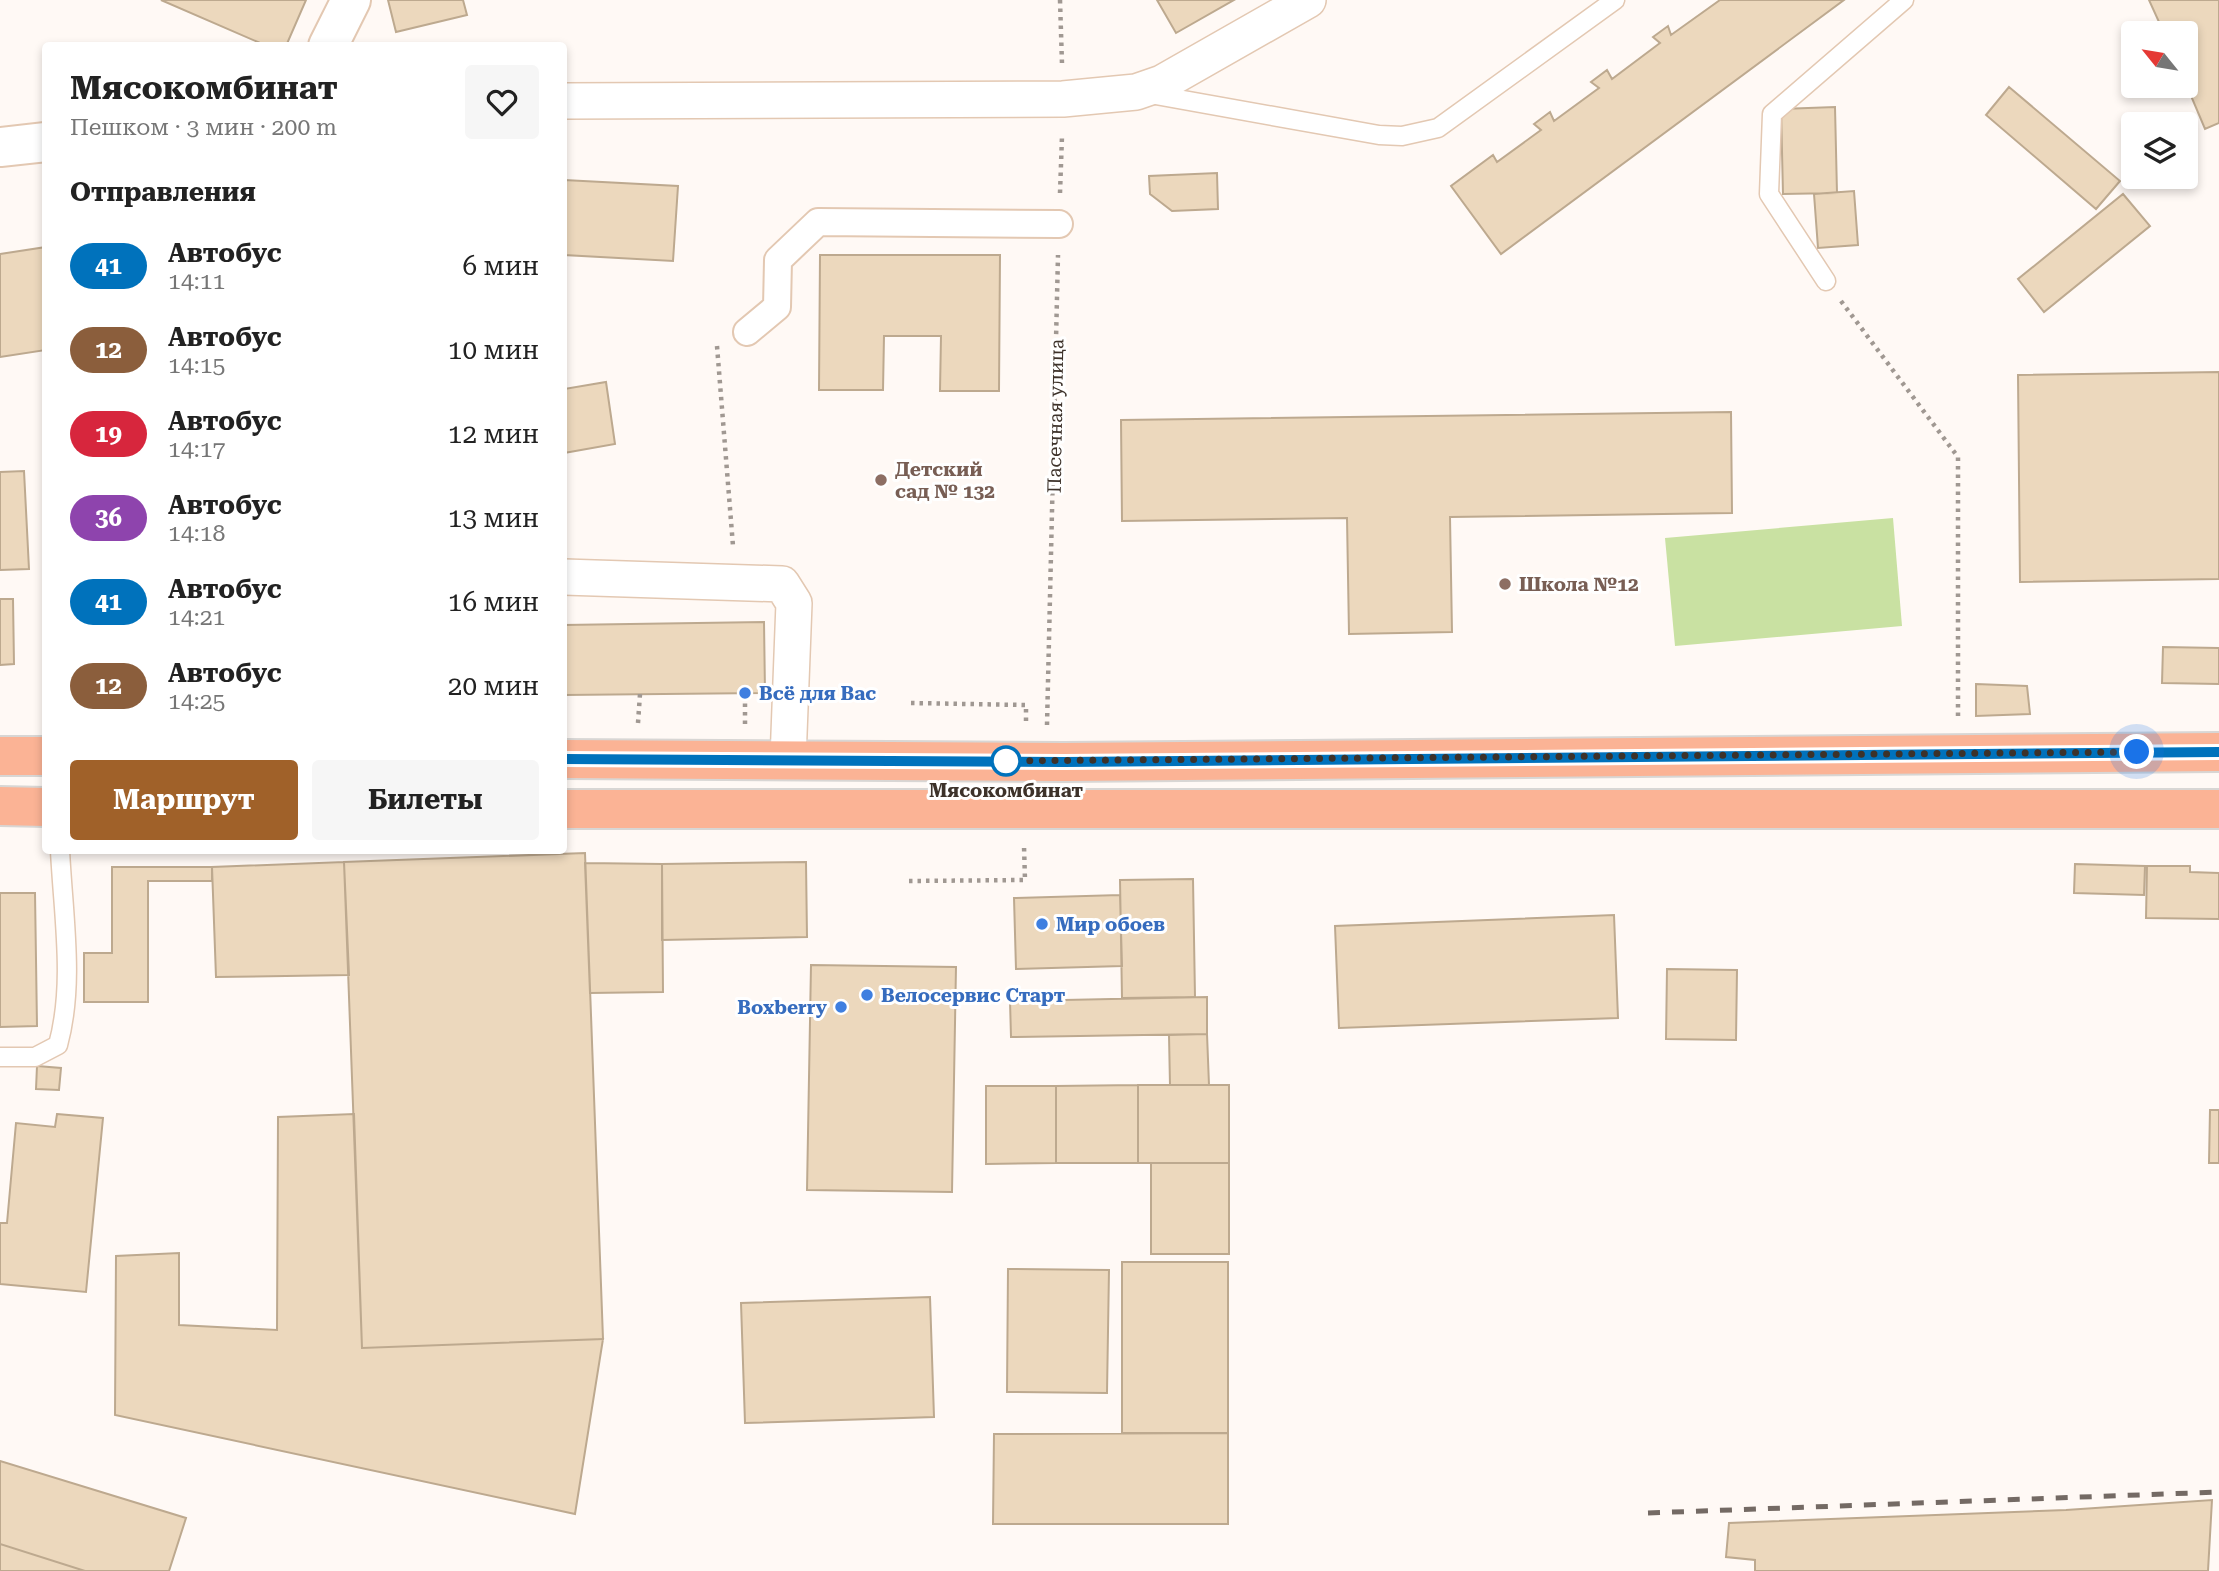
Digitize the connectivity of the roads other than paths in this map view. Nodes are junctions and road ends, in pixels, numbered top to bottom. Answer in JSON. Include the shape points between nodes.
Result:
{"nodes":[{"id":1,"x":351,"y":0,"type":"edge"},
{"id":2,"x":1308,"y":0,"type":"edge"},
{"id":3,"x":1615,"y":0,"type":"edge"},
{"id":4,"x":1904,"y":0,"type":"edge"},
{"id":5,"x":330,"y":42,"type":"edge"},
{"id":6,"x":1136,"y":92,"type":"junction"},
{"id":7,"x":567,"y":102,"type":"edge"},
{"id":8,"x":42,"y":142,"type":"edge"},
{"id":9,"x":0,"y":147,"type":"edge"},
{"id":10,"x":1059,"y":224,"type":"road end"},
{"id":11,"x":1826,"y":281,"type":"road end"},
{"id":12,"x":747,"y":332,"type":"dead end"},
{"id":13,"x":567,"y":577,"type":"edge"},
{"id":14,"x":2219,"y":752,"type":"edge"},
{"id":15,"x":0,"y":756,"type":"edge"},
{"id":16,"x":42,"y":756,"type":"edge"},
{"id":17,"x":567,"y":759,"type":"edge"},
{"id":18,"x":788,"y":760,"type":"junction"},
{"id":19,"x":0,"y":806,"type":"edge"},
{"id":20,"x":42,"y":807,"type":"edge"},
{"id":21,"x":567,"y":809,"type":"edge"},
{"id":22,"x":2219,"y":809,"type":"edge"},
{"id":23,"x":60,"y":854,"type":"edge"},
{"id":24,"x":0,"y":1057,"type":"edge"}],
"edges":[{"from":1,"to":5,"type":"street"},
{"from":2,"to":6,"type":"street","via":[[1162,83]]},
{"from":3,"to":6,"type":"lane","via":[[1438,128],[1402,136]]},
{"from":4,"to":11,"type":"lane","via":[[1772,114],[1769,194]]},
{"from":6,"to":7,"type":"street","via":[[1063,99]]},
{"from":8,"to":9,"type":"street"},
{"from":10,"to":12,"type":"street","via":[[818,222],[778,260],[777,307]]},
{"from":13,"to":18,"type":"street","via":[[782,584],[794,603]]},
{"from":14,"to":18,"type":"main road","via":[[1064,762]]},
{"from":15,"to":16,"type":"main road"},
{"from":17,"to":18,"type":"main road"},
{"from":19,"to":20,"type":"main road"},
{"from":21,"to":22,"type":"main road"},
{"from":23,"to":24,"type":"lane","via":[[66,970],[65,1021],[58,1045],[35,1057]]}]}
